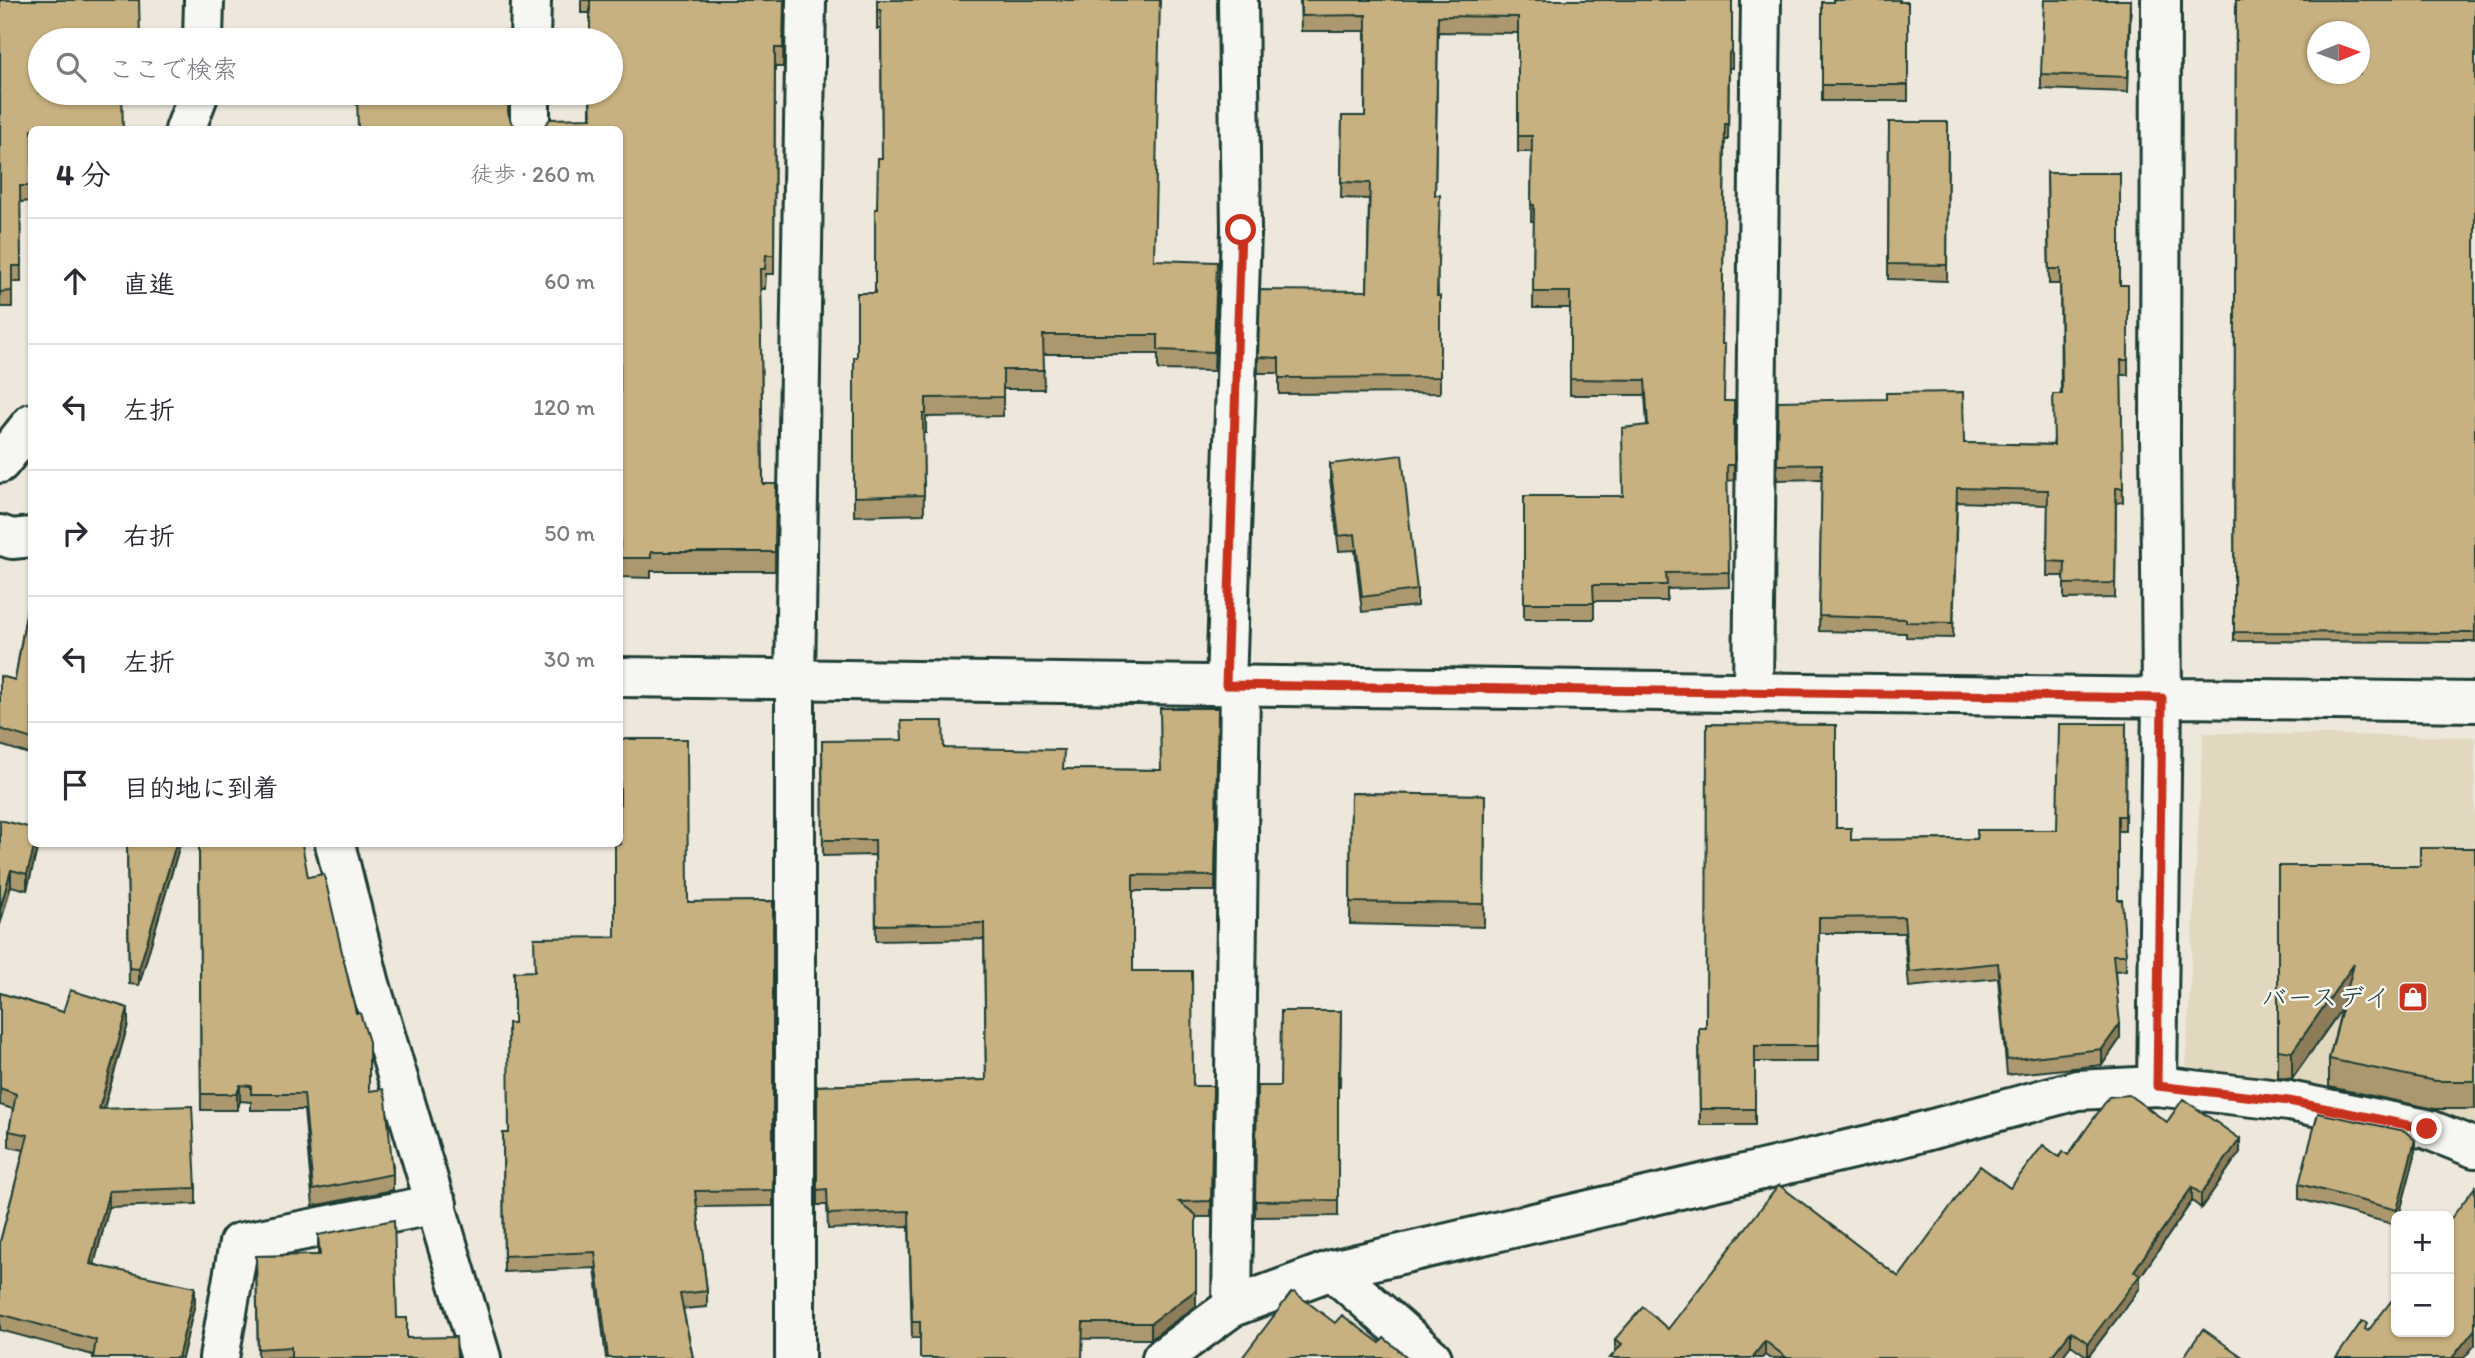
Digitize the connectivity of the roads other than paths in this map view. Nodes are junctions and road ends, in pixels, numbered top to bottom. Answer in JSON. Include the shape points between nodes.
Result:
{"nodes":[{"id":1,"x":204,"y":0,"type":"edge"},
{"id":2,"x":531,"y":0,"type":"edge"},
{"id":3,"x":806,"y":0,"type":"edge"},
{"id":4,"x":1238,"y":0,"type":"edge"},
{"id":5,"x":1761,"y":0,"type":"edge"},
{"id":6,"x":2161,"y":0,"type":"edge"},
{"id":7,"x":203,"y":28,"type":"edge"},
{"id":8,"x":530,"y":28,"type":"edge"},
{"id":9,"x":196,"y":105,"type":"edge"},
{"id":10,"x":202,"y":105,"type":"edge"},
{"id":11,"x":530,"y":105,"type":"edge"},
{"id":12,"x":187,"y":126,"type":"edge"},
{"id":13,"x":205,"y":126,"type":"edge"},
{"id":14,"x":530,"y":126,"type":"edge"},
{"id":15,"x":28,"y":428,"type":"edge"},
{"id":16,"x":2,"y":459,"type":"edge"},
{"id":17,"x":0,"y":535,"type":"edge"},
{"id":18,"x":28,"y":537,"type":"edge"},
{"id":19,"x":623,"y":677,"type":"edge"},
{"id":20,"x":795,"y":679,"type":"junction"},
{"id":21,"x":1233,"y":685,"type":"junction"},
{"id":22,"x":1753,"y":692,"type":"junction"},
{"id":23,"x":2162,"y":698,"type":"junction"},
{"id":24,"x":2475,"y":702,"type":"edge"},
{"id":25,"x":336,"y":847,"type":"edge"},
{"id":26,"x":2157,"y":1086,"type":"junction"},
{"id":27,"x":2475,"y":1149,"type":"edge"},
{"id":28,"x":437,"y":1205,"type":"junction"},
{"id":29,"x":1332,"y":1270,"type":"junction"},
{"id":30,"x":1232,"y":1307,"type":"junction"},
{"id":31,"x":219,"y":1358,"type":"edge"},
{"id":32,"x":481,"y":1358,"type":"edge"},
{"id":33,"x":794,"y":1358,"type":"edge"},
{"id":34,"x":1163,"y":1358,"type":"edge"},
{"id":35,"x":1433,"y":1358,"type":"edge"}],
"edges":[{"from":1,"to":7,"type":"street"},
{"from":2,"to":8,"type":"street"},
{"from":3,"to":20,"type":"street"},
{"from":4,"to":21,"type":"street","via":[[1241,230]]},
{"from":5,"to":22,"type":"street"},
{"from":6,"to":23,"type":"street"},
{"from":9,"to":12,"type":"street"},
{"from":10,"to":13,"type":"street"},
{"from":11,"to":14,"type":"street"},
{"from":15,"to":16,"type":"street"},
{"from":17,"to":18,"type":"street"},
{"from":19,"to":20,"type":"street"},
{"from":20,"to":21,"type":"street"},
{"from":20,"to":33,"type":"street"},
{"from":21,"to":22,"type":"street"},
{"from":21,"to":30,"type":"street"},
{"from":22,"to":23,"type":"street"},
{"from":23,"to":24,"type":"street"},
{"from":23,"to":26,"type":"street"},
{"from":25,"to":28,"type":"street","via":[[370,984]]},
{"from":26,"to":27,"type":"street","via":[[2289,1101],[2427,1129]]},
{"from":26,"to":29,"type":"street","via":[[2077,1090],[1899,1138]]},
{"from":28,"to":31,"type":"street","via":[[239,1242]]},
{"from":28,"to":32,"type":"street"},
{"from":29,"to":30,"type":"street"},
{"from":29,"to":35,"type":"street"},
{"from":30,"to":34,"type":"street"}]}
